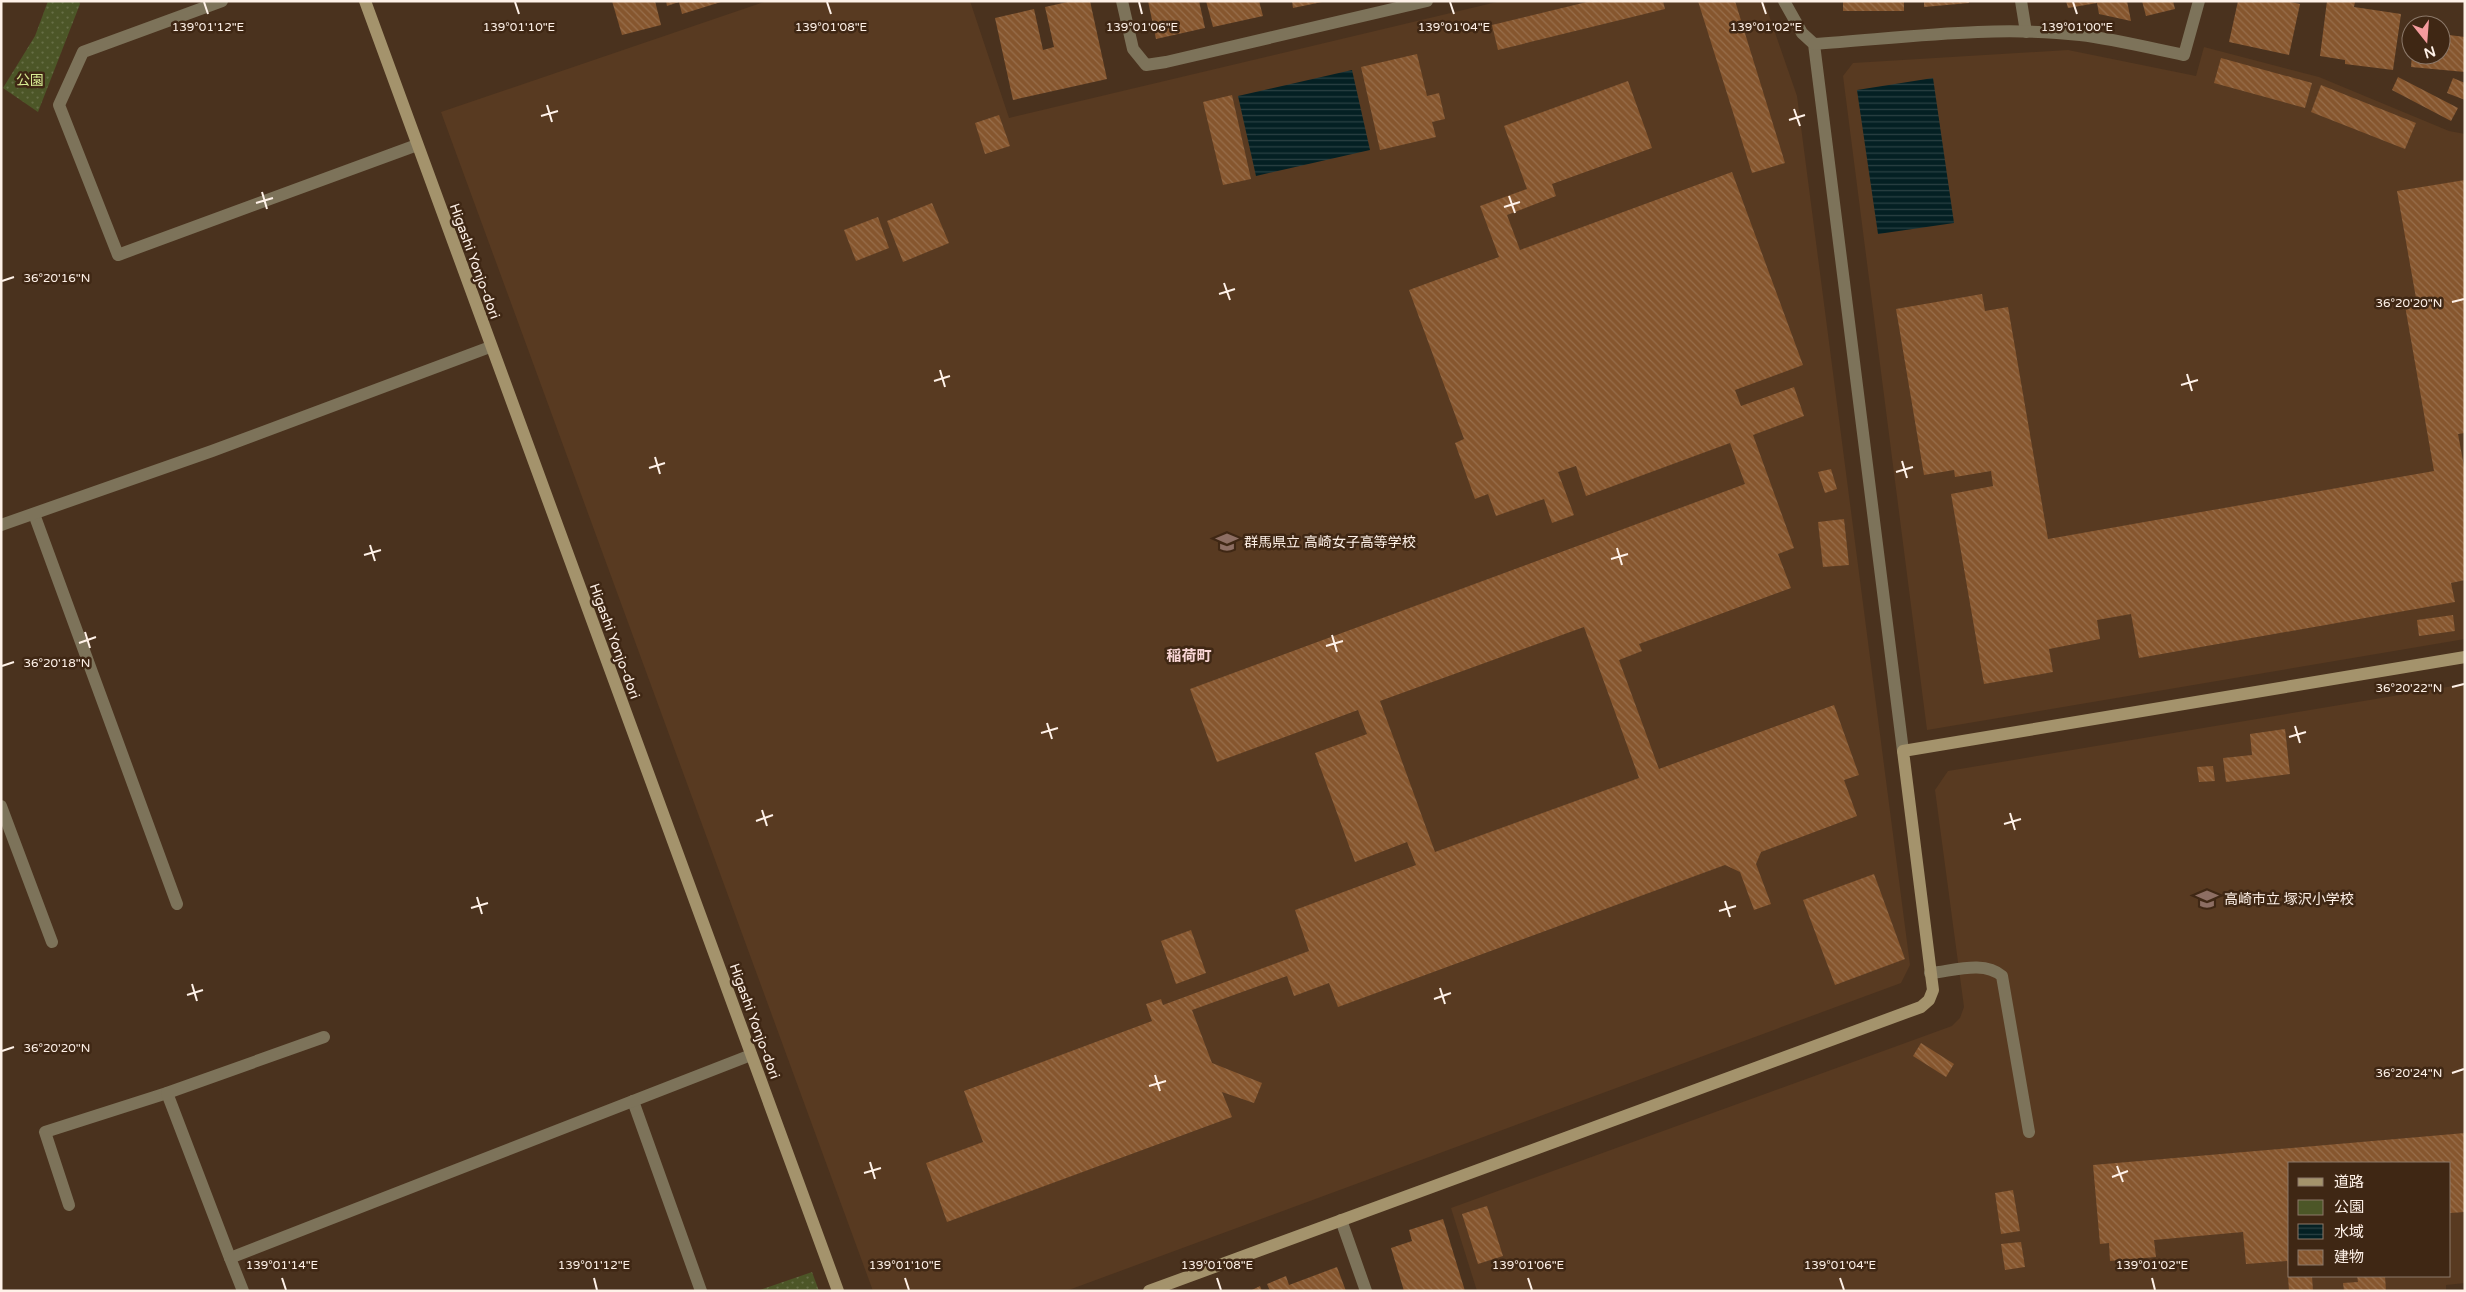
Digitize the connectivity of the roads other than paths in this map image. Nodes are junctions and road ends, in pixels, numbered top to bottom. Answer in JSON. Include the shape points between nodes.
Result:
{"nodes":[{"id":1,"x":222,"y":1,"type":"edge"},
{"id":2,"x":365,"y":1,"type":"edge"},
{"id":3,"x":1122,"y":1,"type":"edge"},
{"id":4,"x":1427,"y":1,"type":"edge"},
{"id":5,"x":1784,"y":1,"type":"edge"},
{"id":6,"x":2021,"y":1,"type":"edge"},
{"id":7,"x":2199,"y":1,"type":"edge"},
{"id":8,"x":2026,"y":32,"type":"junction"},
{"id":9,"x":1814,"y":44,"type":"junction"},
{"id":10,"x":417,"y":145,"type":"junction"},
{"id":11,"x":490,"y":347,"type":"junction"},
{"id":12,"x":34,"y":514,"type":"junction"},
{"id":13,"x":1,"y":525,"type":"edge"},
{"id":14,"x":2465,"y":657,"type":"edge"},
{"id":15,"x":1903,"y":751,"type":"junction"},
{"id":16,"x":1,"y":806,"type":"edge"},
{"id":17,"x":176,"y":904,"type":"dead end"},
{"id":18,"x":52,"y":942,"type":"dead end"},
{"id":19,"x":1930,"y":973,"type":"junction"},
{"id":20,"x":324,"y":1038,"type":"dead end"},
{"id":21,"x":751,"y":1055,"type":"junction"},
{"id":22,"x":167,"y":1093,"type":"junction"},
{"id":23,"x":633,"y":1101,"type":"junction"},
{"id":24,"x":2029,"y":1132,"type":"dead end"},
{"id":25,"x":70,"y":1205,"type":"dead end"},
{"id":26,"x":1341,"y":1220,"type":"junction"},
{"id":27,"x":230,"y":1258,"type":"junction"},
{"id":28,"x":1172,"y":1287,"type":"edge"},
{"id":29,"x":243,"y":1291,"type":"edge"},
{"id":30,"x":701,"y":1291,"type":"edge"},
{"id":31,"x":838,"y":1291,"type":"edge"},
{"id":32,"x":1149,"y":1291,"type":"edge"},
{"id":33,"x":1366,"y":1291,"type":"edge"}],
"edges":[{"from":1,"to":10,"type":"street","via":[[83,52],[59,105],[118,255]]},
{"from":2,"to":10,"type":"street","name":"Higashi Yonjo-dori"},
{"from":3,"to":4,"type":"street","via":[[1133,49],[1146,65]]},
{"from":5,"to":9,"type":"street","via":[[1802,33]]},
{"from":6,"to":8,"type":"street"},
{"from":7,"to":8,"type":"street","via":[[2184,55],[2080,35]]},
{"from":8,"to":9,"type":"street"},
{"from":9,"to":15,"type":"street"},
{"from":10,"to":11,"type":"street","name":"Higashi Yonjo-dori"},
{"from":11,"to":12,"type":"street"},
{"from":11,"to":21,"type":"street","name":"Higashi Yonjo-dori"},
{"from":12,"to":13,"type":"street"},
{"from":12,"to":17,"type":"street"},
{"from":14,"to":15,"type":"street"},
{"from":15,"to":19,"type":"street"},
{"from":16,"to":18,"type":"street"},
{"from":19,"to":24,"type":"street","via":[[1986,967],[2002,976]]},
{"from":19,"to":26,"type":"street","via":[[1933,990],[1922,1007]]},
{"from":20,"to":22,"type":"street"},
{"from":21,"to":23,"type":"street"},
{"from":21,"to":31,"type":"street","name":"Higashi Yonjo-dori"},
{"from":22,"to":25,"type":"street","via":[[45,1132]]},
{"from":22,"to":27,"type":"street"},
{"from":23,"to":27,"type":"street"},
{"from":23,"to":30,"type":"street"},
{"from":26,"to":28,"type":"street"},
{"from":26,"to":33,"type":"street"},
{"from":27,"to":29,"type":"street"},
{"from":28,"to":32,"type":"street"}]}
